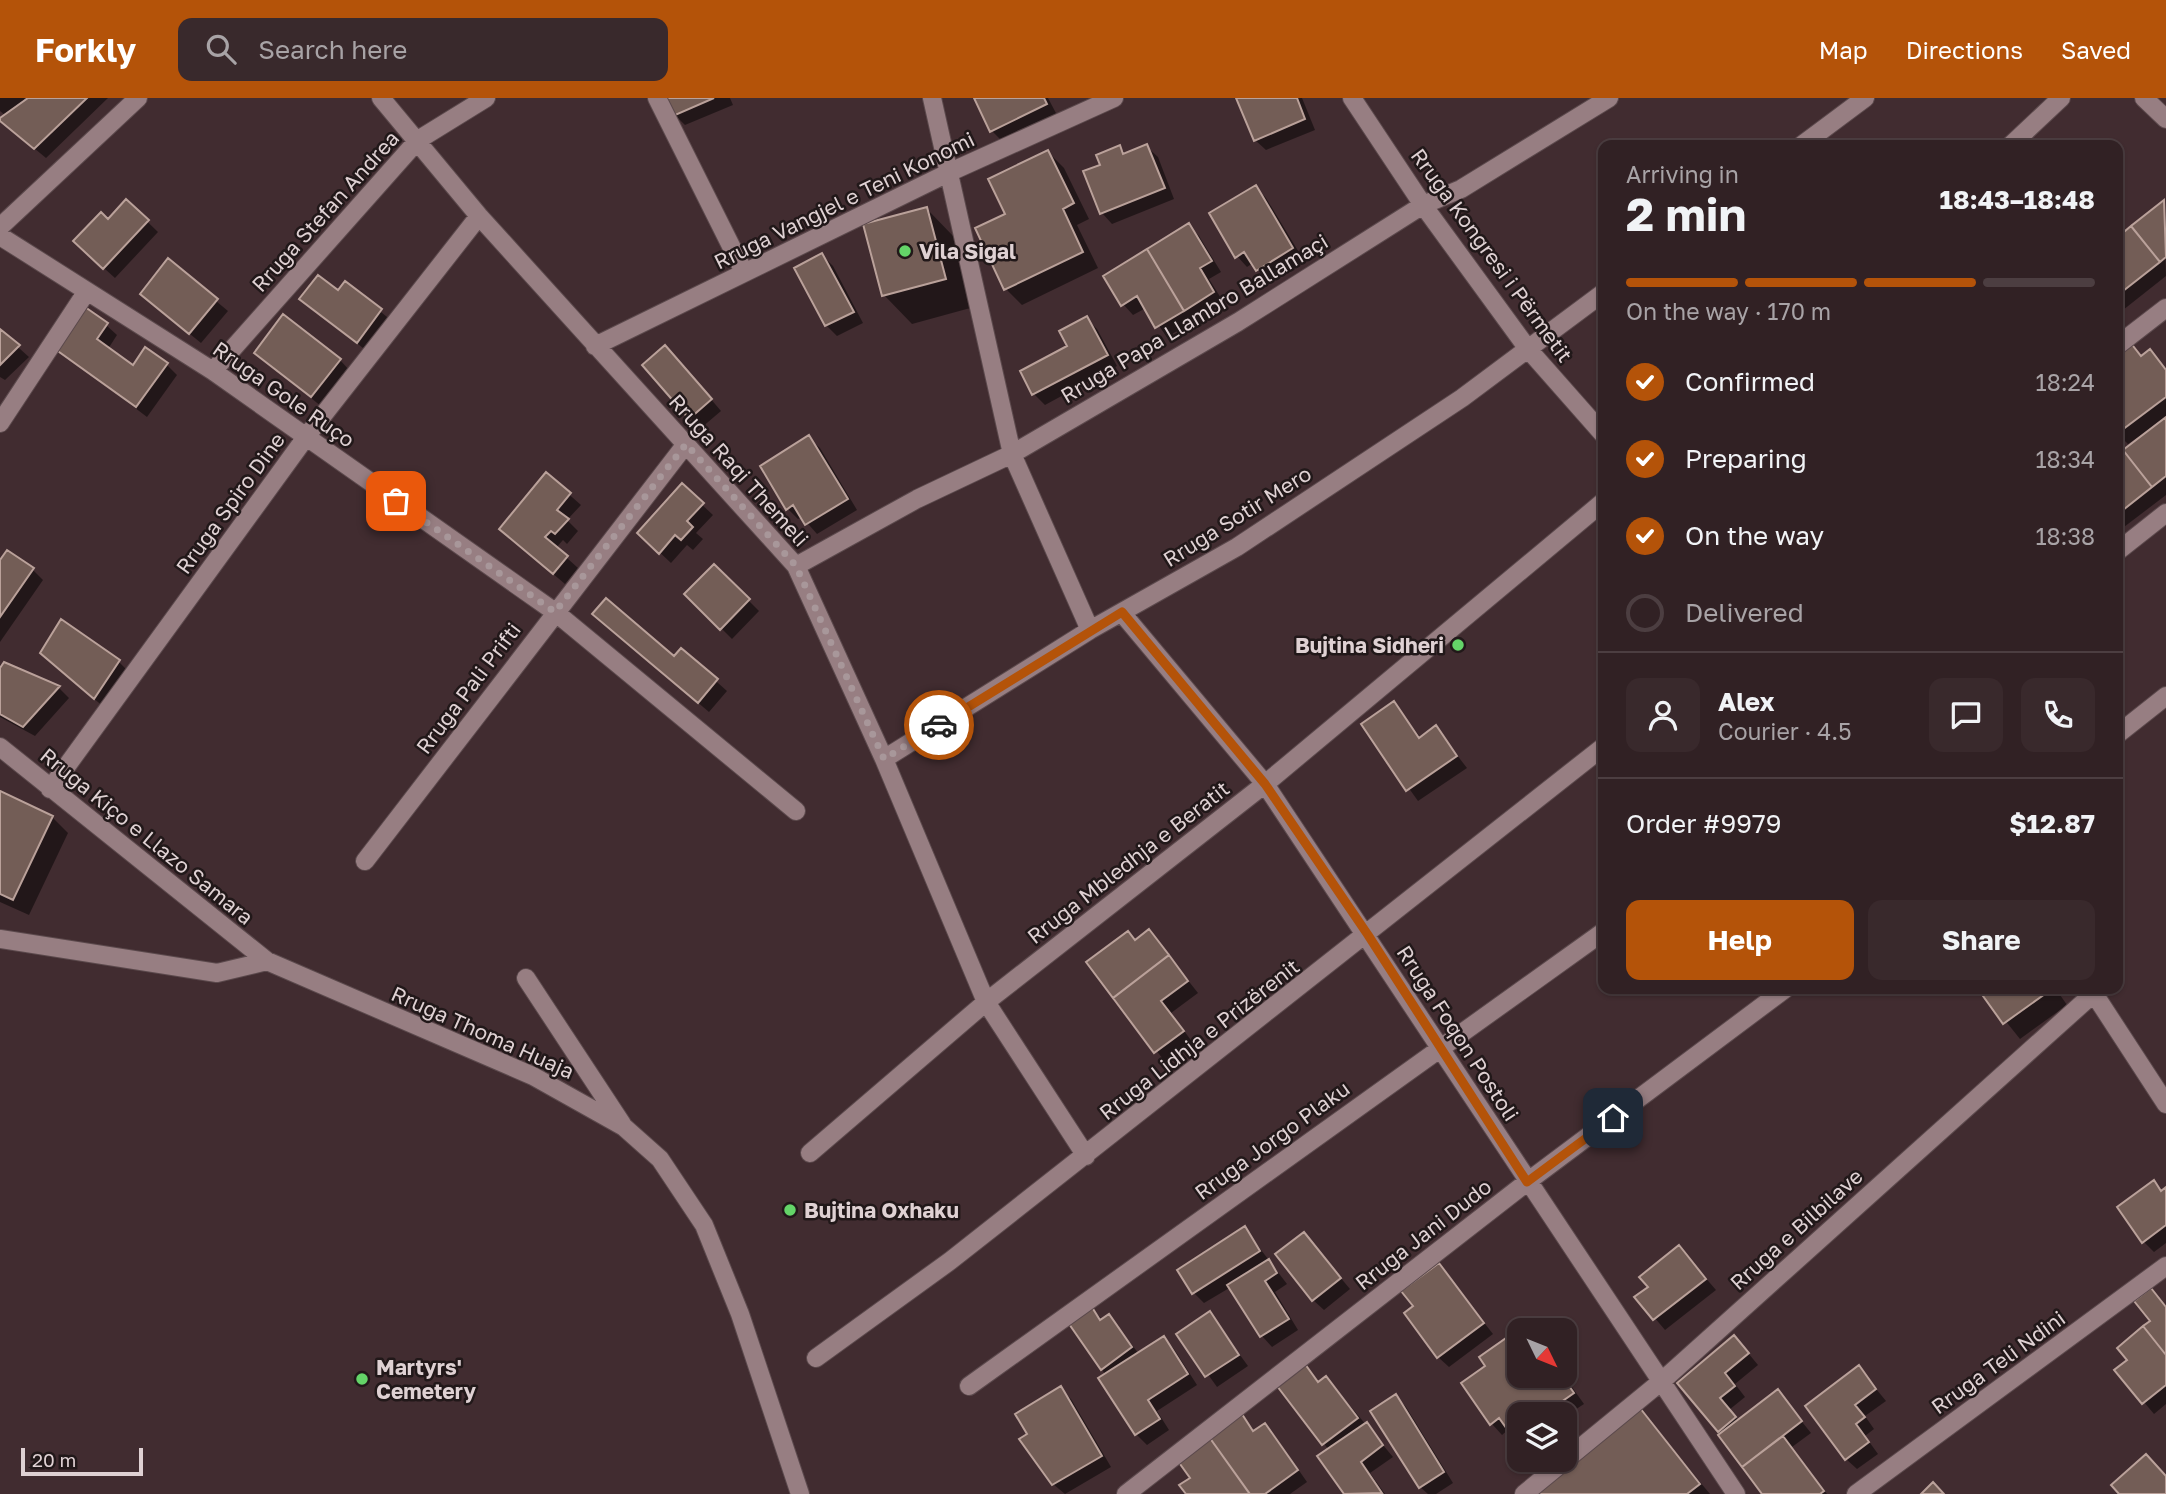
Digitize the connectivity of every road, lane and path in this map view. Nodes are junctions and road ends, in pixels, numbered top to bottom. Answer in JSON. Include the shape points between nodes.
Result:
{"nodes":[{"id":1,"x":380,"y":98,"type":"edge"},
{"id":2,"x":486,"y":98,"type":"edge"},
{"id":3,"x":657,"y":98,"type":"edge"},
{"id":4,"x":932,"y":98,"type":"edge"},
{"id":5,"x":1114,"y":98,"type":"edge"},
{"id":6,"x":1352,"y":98,"type":"edge"},
{"id":7,"x":1609,"y":98,"type":"edge"},
{"id":8,"x":1865,"y":98,"type":"edge"},
{"id":9,"x":2061,"y":98,"type":"edge"},
{"id":10,"x":2144,"y":98,"type":"edge"},
{"id":11,"x":133,"y":100,"type":"edge"},
{"id":12,"x":2166,"y":119,"type":"edge"},
{"id":13,"x":418,"y":140,"type":"junction"},
{"id":14,"x":1809,"y":140,"type":"edge"},
{"id":15,"x":2016,"y":140,"type":"edge"},
{"id":16,"x":948,"y":173,"type":"junction"},
{"id":17,"x":1423,"y":205,"type":"junction"},
{"id":18,"x":479,"y":216,"type":"junction"},
{"id":19,"x":0,"y":227,"type":"edge"},
{"id":20,"x":0,"y":236,"type":"edge"},
{"id":21,"x":744,"y":272,"type":"junction"},
{"id":22,"x":88,"y":291,"type":"junction"},
{"id":23,"x":1598,"y":297,"type":"edge"},
{"id":24,"x":2166,"y":308,"type":"edge"},
{"id":25,"x":2123,"y":341,"type":"edge"},
{"id":26,"x":595,"y":346,"type":"junction"},
{"id":27,"x":1528,"y":349,"type":"junction"},
{"id":28,"x":213,"y":371,"type":"junction"},
{"id":29,"x":0,"y":423,"type":"edge"},
{"id":30,"x":1598,"y":428,"type":"edge"},
{"id":31,"x":306,"y":437,"type":"junction"},
{"id":32,"x":686,"y":444,"type":"junction"},
{"id":33,"x":1013,"y":454,"type":"junction"},
{"id":34,"x":1598,"y":506,"type":"edge"},
{"id":35,"x":2166,"y":513,"type":"edge"},
{"id":36,"x":2123,"y":547,"type":"edge"},
{"id":37,"x":796,"y":566,"type":"junction"},
{"id":38,"x":555,"y":612,"type":"junction"},
{"id":39,"x":1122,"y":612,"type":"junction"},
{"id":40,"x":1090,"y":630,"type":"junction"},
{"id":41,"x":2166,"y":696,"type":"edge"},
{"id":42,"x":2123,"y":730,"type":"edge"},
{"id":43,"x":0,"y":747,"type":"edge"},
{"id":44,"x":1598,"y":751,"type":"edge"},
{"id":45,"x":884,"y":759,"type":"junction"},
{"id":46,"x":1265,"y":784,"type":"junction"},
{"id":47,"x":50,"y":789,"type":"junction"},
{"id":48,"x":796,"y":811,"type":"dead end"},
{"id":49,"x":365,"y":861,"type":"dead end"},
{"id":50,"x":1368,"y":935,"type":"junction"},
{"id":51,"x":1598,"y":936,"type":"edge"},
{"id":52,"x":0,"y":939,"type":"edge"},
{"id":53,"x":267,"y":961,"type":"junction"},
{"id":54,"x":526,"y":978,"type":"dead end"},
{"id":55,"x":1778,"y":994,"type":"edge"},
{"id":56,"x":2089,"y":994,"type":"edge"},
{"id":57,"x":2094,"y":994,"type":"edge"},
{"id":58,"x":986,"y":1002,"type":"junction"},
{"id":59,"x":1440,"y":1047,"type":"junction"},
{"id":60,"x":2159,"y":1079,"type":"edge"},
{"id":61,"x":2166,"y":1104,"type":"edge"},
{"id":62,"x":624,"y":1127,"type":"junction"},
{"id":63,"x":810,"y":1153,"type":"dead end"},
{"id":64,"x":1086,"y":1156,"type":"junction"},
{"id":65,"x":1527,"y":1182,"type":"junction"},
{"id":66,"x":2166,"y":1266,"type":"edge"},
{"id":67,"x":816,"y":1358,"type":"dead end"},
{"id":68,"x":1663,"y":1380,"type":"junction"},
{"id":69,"x":969,"y":1386,"type":"dead end"},
{"id":70,"x":800,"y":1494,"type":"edge"},
{"id":71,"x":1126,"y":1494,"type":"edge"},
{"id":72,"x":1524,"y":1494,"type":"edge"},
{"id":73,"x":1736,"y":1494,"type":"edge"},
{"id":74,"x":1856,"y":1494,"type":"edge"}],
"edges":[{"from":1,"to":13,"type":"street","name":"Rruga Raqi Themeli"},
{"from":2,"to":13,"type":"street","name":"Rruga Stefan Andrea"},
{"from":3,"to":21,"type":"street"},
{"from":4,"to":16,"type":"street"},
{"from":5,"to":16,"type":"street","name":"Rruga Vangjel e Teni Konomi"},
{"from":6,"to":17,"type":"street","name":"Rruga Kongresi i Përmetit"},
{"from":7,"to":17,"type":"street","name":"Rruga Papa Llambro Ballamaçi","via":[[1461,189]]},
{"from":8,"to":14,"type":"street"},
{"from":9,"to":15,"type":"street"},
{"from":10,"to":12,"type":"street"},
{"from":11,"to":19,"type":"street"},
{"from":13,"to":18,"type":"street","name":"Rruga Raqi Themeli"},
{"from":13,"to":28,"type":"street","name":"Rruga Stefan Andrea"},
{"from":16,"to":21,"type":"street","name":"Rruga Vangjel e Teni Konomi"},
{"from":16,"to":33,"type":"street"},
{"from":17,"to":27,"type":"street","name":"Rruga Kongresi i Përmetit"},
{"from":17,"to":33,"type":"street","name":"Rruga Papa Llambro Ballamaçi","via":[[1238,322]]},
{"from":18,"to":26,"type":"street","name":"Rruga Raqi Themeli"},
{"from":18,"to":31,"type":"street","name":"Rruga Spiro Dine"},
{"from":20,"to":22,"type":"street","name":"Rruga Gole Ruço"},
{"from":21,"to":26,"type":"street","name":"Rruga Vangjel e Teni Konomi"},
{"from":22,"to":28,"type":"street","name":"Rruga Gole Ruço"},
{"from":22,"to":29,"type":"street"},
{"from":23,"to":27,"type":"street","name":"Rruga Sotir Mero"},
{"from":24,"to":25,"type":"street"},
{"from":26,"to":32,"type":"street","name":"Rruga Raqi Themeli"},
{"from":27,"to":30,"type":"street","name":"Rruga Kongresi i Përmetit"},
{"from":27,"to":39,"type":"street","name":"Rruga Sotir Mero","via":[[1237,547]]},
{"from":28,"to":31,"type":"street","name":"Rruga Gole Ruço"},
{"from":31,"to":38,"type":"street","name":"Rruga Gole Ruço"},
{"from":31,"to":47,"type":"street","name":"Rruga Spiro Dine"},
{"from":32,"to":37,"type":"street","name":"Rruga Raqi Themeli"},
{"from":32,"to":38,"type":"street","name":"Rruga Pali Prifti"},
{"from":33,"to":37,"type":"street","name":"Rruga Papa Llambro Ballamaçi","via":[[917,499]]},
{"from":33,"to":40,"type":"street"},
{"from":34,"to":46,"type":"street","name":"Rruga Mbledhja e Beratit"},
{"from":35,"to":36,"type":"street"},
{"from":37,"to":45,"type":"street","name":"Rruga Raqi Themeli"},
{"from":38,"to":48,"type":"street","name":"Rruga Gole Ruço"},
{"from":38,"to":49,"type":"street","name":"Rruga Pali Prifti"},
{"from":39,"to":40,"type":"street","name":"Rruga Sotir Mero"},
{"from":39,"to":46,"type":"street","name":"Rruga Foqon Postoli"},
{"from":40,"to":45,"type":"street","name":"Rruga Sotir Mero"},
{"from":41,"to":42,"type":"street"},
{"from":43,"to":47,"type":"street","name":"Rruga Kiço e Llazo Samara"},
{"from":44,"to":50,"type":"street","name":"Rruga Lidhja e Prizërenit"},
{"from":45,"to":58,"type":"street","name":"Rruga Raqi Themeli"},
{"from":46,"to":50,"type":"street","name":"Rruga Foqon Postoli"},
{"from":46,"to":58,"type":"street","name":"Rruga Mbledhja e Beratit"},
{"from":47,"to":53,"type":"street","name":"Rruga Kiço e Llazo Samara"},
{"from":50,"to":59,"type":"street","name":"Rruga Foqon Postoli"},
{"from":50,"to":64,"type":"street","name":"Rruga Lidhja e Prizërenit"},
{"from":51,"to":59,"type":"street","name":"Rruga Jorgo Plaku"},
{"from":52,"to":53,"type":"street","via":[[217,973]]},
{"from":53,"to":62,"type":"street","name":"Rruga Thoma Huaja","via":[[533,1076]]},
{"from":54,"to":62,"type":"street"},
{"from":55,"to":65,"type":"street","name":"Rruga Jani Dudo"},
{"from":56,"to":68,"type":"street","name":"Rruga e Bilbilave"},
{"from":57,"to":60,"type":"street"},
{"from":58,"to":63,"type":"street","name":"Rruga Mbledhja e Beratit"},
{"from":58,"to":64,"type":"street","name":"Rruga Raqi Themeli"},
{"from":59,"to":65,"type":"street","name":"Rruga Foqon Postoli"},
{"from":59,"to":69,"type":"street","name":"Rruga Jorgo Plaku"},
{"from":60,"to":61,"type":"street"},
{"from":62,"to":70,"type":"street","name":"Rruga Thoma Huaja","via":[[660,1159],[704,1225],[740,1314]]},
{"from":64,"to":67,"type":"street","name":"Rruga Lidhja e Prizërenit"},
{"from":65,"to":68,"type":"street","name":"Rruga Foqon Postoli"},
{"from":65,"to":71,"type":"street","name":"Rruga Jani Dudo"},
{"from":66,"to":74,"type":"street","name":"Rruga Teli Ndini"},
{"from":68,"to":72,"type":"street","name":"Rruga e Bilbilave"},
{"from":68,"to":73,"type":"street","name":"Rruga Foqon Postoli"}]}
